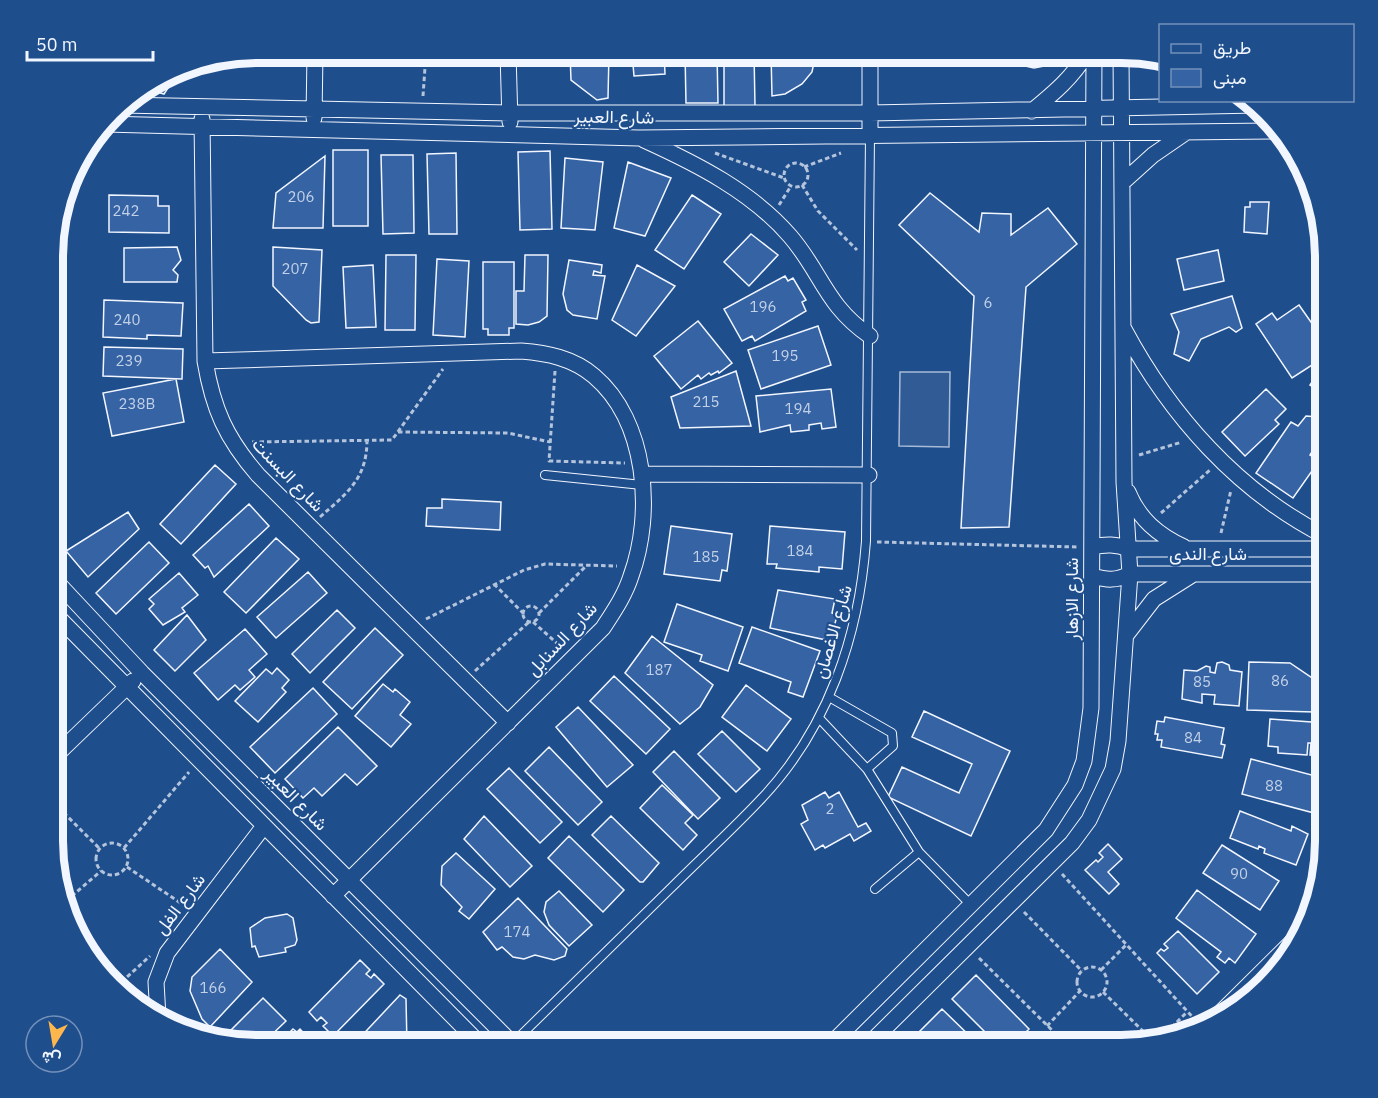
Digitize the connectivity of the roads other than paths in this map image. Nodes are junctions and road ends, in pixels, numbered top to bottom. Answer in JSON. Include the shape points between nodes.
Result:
{"nodes":[{"id":1,"x":315,"y":63,"type":"edge"},
{"id":2,"x":508,"y":63,"type":"edge"},
{"id":3,"x":870,"y":63,"type":"edge"},
{"id":4,"x":1080,"y":63,"type":"edge"},
{"id":5,"x":1094,"y":63,"type":"edge"},
{"id":6,"x":1122,"y":63,"type":"edge"},
{"id":7,"x":137,"y":105,"type":"edge"},
{"id":8,"x":1242,"y":105,"type":"edge"},
{"id":9,"x":202,"y":106,"type":"junction"},
{"id":10,"x":314,"y":109,"type":"junction"},
{"id":11,"x":1094,"y":109,"type":"junction"},
{"id":12,"x":1121,"y":109,"type":"junction"},
{"id":13,"x":1032,"y":111,"type":"junction"},
{"id":14,"x":510,"y":113,"type":"junction"},
{"id":15,"x":870,"y":113,"type":"junction"},
{"id":16,"x":116,"y":124,"type":"edge"},
{"id":17,"x":202,"y":127,"type":"junction"},
{"id":18,"x":314,"y":130,"type":"junction"},
{"id":19,"x":1268,"y":131,"type":"edge"},
{"id":20,"x":1121,"y":132,"type":"junction"},
{"id":21,"x":1187,"y":132,"type":"junction"},
{"id":22,"x":1094,"y":133,"type":"junction"},
{"id":23,"x":510,"y":134,"type":"junction"},
{"id":24,"x":639,"y":138,"type":"junction"},
{"id":25,"x":870,"y":139,"type":"junction"},
{"id":26,"x":1122,"y":183,"type":"junction"},
{"id":27,"x":1123,"y":327,"type":"junction"},
{"id":28,"x":870,"y":336,"type":"junction"},
{"id":29,"x":205,"y":361,"type":"junction"},
{"id":30,"x":641,"y":474,"type":"junction"},
{"id":31,"x":544,"y":475,"type":"dead end"},
{"id":32,"x":869,"y":475,"type":"junction"},
{"id":33,"x":1124,"y":482,"type":"junction"},
{"id":34,"x":1315,"y":530,"type":"edge"},
{"id":35,"x":1092,"y":547,"type":"junction"},
{"id":36,"x":1129,"y":549,"type":"junction"},
{"id":37,"x":1189,"y":549,"type":"junction"},
{"id":38,"x":1315,"y":549,"type":"edge"},
{"id":39,"x":1130,"y":574,"type":"junction"},
{"id":40,"x":1194,"y":574,"type":"junction"},
{"id":41,"x":1315,"y":574,"type":"edge"},
{"id":42,"x":1092,"y":576,"type":"junction"},
{"id":43,"x":63,"y":589,"type":"edge"},
{"id":44,"x":63,"y":621,"type":"edge"},
{"id":45,"x":1125,"y":637,"type":"junction"},
{"id":46,"x":142,"y":673,"type":"junction"},
{"id":47,"x":127,"y":687,"type":"junction"},
{"id":48,"x":829,"y":697,"type":"junction"},
{"id":49,"x":819,"y":718,"type":"junction"},
{"id":50,"x":508,"y":723,"type":"junction"},
{"id":51,"x":63,"y":748,"type":"edge"},
{"id":52,"x":867,"y":770,"type":"junction"},
{"id":53,"x":264,"y":826,"type":"junction"},
{"id":54,"x":920,"y":852,"type":"junction"},
{"id":55,"x":349,"y":880,"type":"junction"},
{"id":56,"x":875,"y":889,"type":"dead end"},
{"id":57,"x":333,"y":896,"type":"junction"},
{"id":58,"x":971,"y":905,"type":"junction"},
{"id":59,"x":1274,"y":960,"type":"edge"},
{"id":60,"x":1237,"y":996,"type":"edge"},
{"id":61,"x":157,"y":1007,"type":"edge"},
{"id":62,"x":471,"y":1035,"type":"edge"},
{"id":63,"x":502,"y":1035,"type":"edge"},
{"id":64,"x":522,"y":1035,"type":"edge"},
{"id":65,"x":840,"y":1035,"type":"edge"},
{"id":66,"x":878,"y":1035,"type":"edge"}],
"edges":[{"from":1,"to":10,"type":"street"},
{"from":2,"to":14,"type":"street"},
{"from":3,"to":15,"type":"street"},
{"from":4,"to":13,"type":"street","via":[[1056,92]]},
{"from":5,"to":11,"type":"street","name":"شارع الازهار"},
{"from":6,"to":12,"type":"street"},
{"from":7,"to":9,"type":"street","name":"شارع العبير"},
{"from":8,"to":12,"type":"street","name":"شارع العبير"},
{"from":9,"to":10,"type":"street","name":"شارع العبير"},
{"from":9,"to":17,"type":"street","name":"شارع البسنت"},
{"from":10,"to":14,"type":"street","name":"شارع العبير"},
{"from":10,"to":18,"type":"street"},
{"from":11,"to":12,"type":"street","name":"شارع العبير"},
{"from":11,"to":13,"type":"street","name":"شارع العبير"},
{"from":11,"to":22,"type":"street","name":"شارع الازهار"},
{"from":12,"to":20,"type":"street"},
{"from":13,"to":15,"type":"street","name":"شارع العبير"},
{"from":14,"to":15,"type":"street","name":"شارع العبير"},
{"from":14,"to":23,"type":"street"},
{"from":15,"to":25,"type":"street"},
{"from":16,"to":17,"type":"street","name":"شارع العبير"},
{"from":17,"to":18,"type":"street","name":"شارع العبير"},
{"from":17,"to":29,"type":"street","name":"شارع البسنت"},
{"from":18,"to":23,"type":"street","name":"شارع العبير"},
{"from":19,"to":21,"type":"street","name":"شارع العبير"},
{"from":20,"to":21,"type":"street","name":"شارع العبير"},
{"from":20,"to":22,"type":"street","name":"شارع العبير"},
{"from":20,"to":26,"type":"street"},
{"from":21,"to":26,"type":"street"},
{"from":22,"to":25,"type":"street","name":"شارع العبير"},
{"from":22,"to":35,"type":"street","name":"شارع الازهار"},
{"from":23,"to":24,"type":"street","name":"شارع العبير"},
{"from":24,"to":25,"type":"street","name":"شارع العبير"},
{"from":24,"to":28,"type":"street","via":[[706,171],[771,216],[810,263],[837,309]]},
{"from":25,"to":28,"type":"lane","name":"شارع الاغصان"},
{"from":26,"to":27,"type":"street"},
{"from":27,"to":33,"type":"street"},
{"from":27,"to":34,"type":"street","via":[[1164,396],[1198,437],[1280,509]]},
{"from":28,"to":32,"type":"lane","name":"شارع الاغصان"},
{"from":29,"to":30,"type":"street","name":"شارع السنابل","via":[[521,351],[556,357],[592,374],[610,392],[624,413]]},
{"from":29,"to":50,"type":"street","name":"شارع البسنت","via":[[210,393],[221,423],[258,475]]},
{"from":30,"to":31,"type":"lane"},
{"from":30,"to":32,"type":"street"},
{"from":30,"to":50,"type":"street","name":"شارع السنابل","via":[[639,545],[620,603],[603,628]]},
{"from":32,"to":48,"type":"lane","name":"شارع الاغصان","via":[[863,582],[856,621]]},
{"from":33,"to":36,"type":"street"},
{"from":33,"to":37,"type":"street","via":[[1133,505],[1148,524]]},
{"from":35,"to":36,"type":"street","name":"شارع الندى","via":[[1118,544]]},
{"from":35,"to":42,"type":"street","name":"شارع الازهار"},
{"from":36,"to":37,"type":"street","name":"شارع الندى"},
{"from":36,"to":39,"type":"street"},
{"from":37,"to":38,"type":"street","name":"شارع الندى"},
{"from":39,"to":40,"type":"street","name":"شارع الندى"},
{"from":39,"to":42,"type":"street","name":"شارع الندى","via":[[1106,580]]},
{"from":39,"to":45,"type":"street"},
{"from":40,"to":41,"type":"street","name":"شارع الندى"},
{"from":40,"to":45,"type":"street","via":[[1154,599]]},
{"from":42,"to":58,"type":"street","name":"شارع الازهار","via":[[1091,708],[1081,769],[1062,809],[1046,830]]},
{"from":43,"to":46,"type":"street","name":"شارع العبير"},
{"from":44,"to":47,"type":"street"},
{"from":45,"to":66,"type":"street","via":[[1113,769],[1089,820],[1052,863]]},
{"from":46,"to":47,"type":"street"},
{"from":46,"to":55,"type":"street","name":"شارع العبير"},
{"from":47,"to":51,"type":"street"},
{"from":47,"to":53,"type":"street"},
{"from":48,"to":49,"type":"lane","name":"شارع الاغصان"},
{"from":48,"to":52,"type":"lane","via":[[892,733],[893,746]]},
{"from":49,"to":52,"type":"lane"},
{"from":49,"to":64,"type":"lane","name":"شارع الاغصان","via":[[763,798]]},
{"from":50,"to":55,"type":"street","name":"شارع السنابل"},
{"from":52,"to":54,"type":"lane"},
{"from":53,"to":57,"type":"street"},
{"from":53,"to":61,"type":"street","name":"شارع الفل","via":[[167,953],[156,982]]},
{"from":54,"to":56,"type":"lane"},
{"from":54,"to":58,"type":"lane"},
{"from":55,"to":57,"type":"street","name":"شارع السنابل"},
{"from":55,"to":63,"type":"street","name":"شارع العبير"},
{"from":57,"to":62,"type":"street"},
{"from":58,"to":65,"type":"street","name":"شارع الازهار"},
{"from":59,"to":60,"type":"street"}]}
